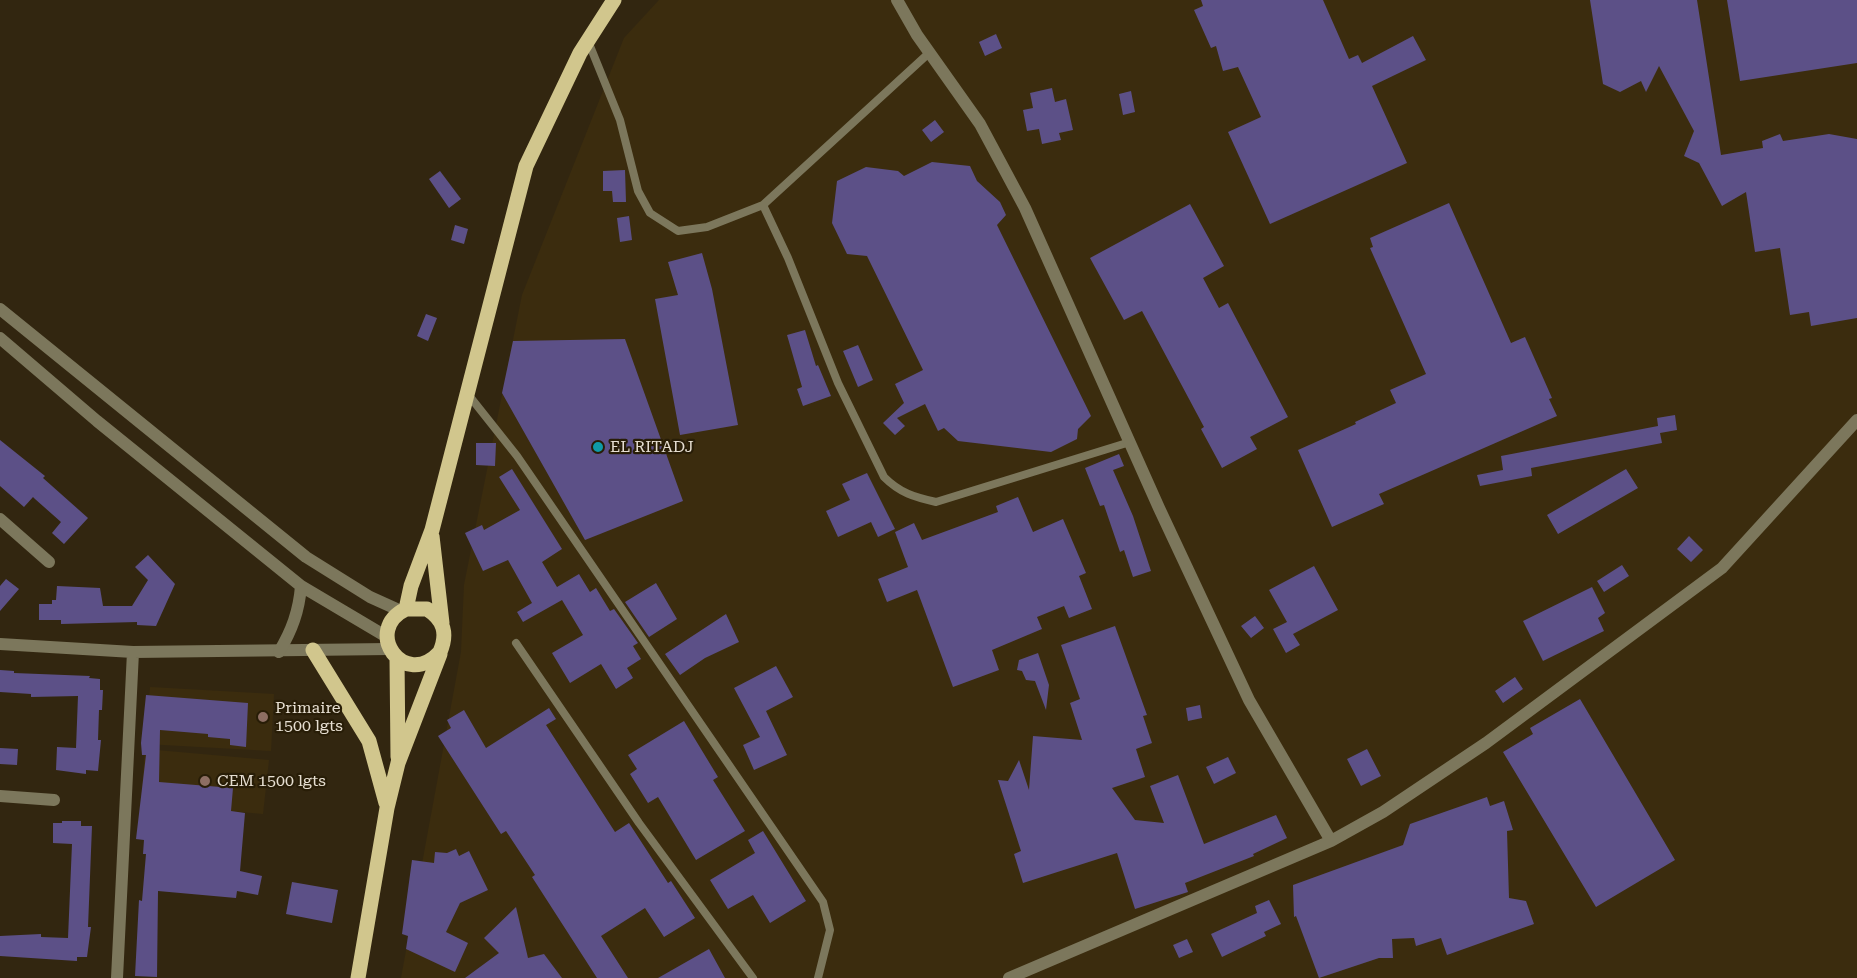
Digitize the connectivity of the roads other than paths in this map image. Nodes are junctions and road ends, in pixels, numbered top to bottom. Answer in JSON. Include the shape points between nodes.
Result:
{"nodes":[{"id":1,"x":614,"y":0,"type":"edge"},
{"id":2,"x":897,"y":0,"type":"edge"},
{"id":3,"x":588,"y":40,"type":"junction"},
{"id":4,"x":929,"y":53,"type":"junction"},
{"id":5,"x":763,"y":205,"type":"junction"},
{"id":6,"x":0,"y":309,"type":"edge"},
{"id":7,"x":0,"y":338,"type":"edge"},
{"id":8,"x":467,"y":393,"type":"junction"},
{"id":9,"x":1857,"y":420,"type":"edge"},
{"id":10,"x":1130,"y":442,"type":"junction"},
{"id":11,"x":0,"y":519,"type":"edge"},
{"id":12,"x":432,"y":530,"type":"junction"},
{"id":13,"x":49,"y":562,"type":"dead end"},
{"id":14,"x":301,"y":586,"type":"junction"},
{"id":15,"x":404,"y":610,"type":"junction"},
{"id":16,"x":442,"y":623,"type":"junction"},
{"id":17,"x":516,"y":643,"type":"dead end"},
{"id":18,"x":0,"y":644,"type":"edge"},
{"id":19,"x":391,"y":648,"type":"junction"},
{"id":20,"x":313,"y":650,"type":"junction"},
{"id":21,"x":134,"y":652,"type":"junction"},
{"id":22,"x":279,"y":652,"type":"junction"},
{"id":23,"x":440,"y":652,"type":"junction"},
{"id":24,"x":398,"y":763,"type":"junction"},
{"id":25,"x":0,"y":796,"type":"edge"},
{"id":26,"x":54,"y":800,"type":"dead end"},
{"id":27,"x":387,"y":808,"type":"junction"},
{"id":28,"x":1331,"y":841,"type":"junction"},
{"id":29,"x":117,"y":978,"type":"edge"},
{"id":30,"x":358,"y":978,"type":"edge"},
{"id":31,"x":753,"y":978,"type":"edge"},
{"id":32,"x":818,"y":978,"type":"edge"},
{"id":33,"x":1009,"y":978,"type":"edge"}],
"edges":[{"from":1,"to":3,"type":"main road"},
{"from":2,"to":4,"type":"street"},
{"from":3,"to":5,"type":"lane","via":[[620,120],[638,190],[651,213],[678,231],[707,228]]},
{"from":3,"to":8,"type":"main road","via":[[526,166]]},
{"from":4,"to":5,"type":"lane"},
{"from":4,"to":10,"type":"street","via":[[980,124],[1025,208]]},
{"from":5,"to":10,"type":"lane","via":[[838,383],[884,477],[895,488],[909,496],[936,502]]},
{"from":6,"to":15,"type":"street","via":[[306,557],[370,597]]},
{"from":7,"to":14,"type":"street"},
{"from":8,"to":12,"type":"main road"},
{"from":8,"to":32,"type":"lane","via":[[518,456],[823,902],[830,930]]},
{"from":9,"to":28,"type":"street","via":[[1722,568],[1486,743],[1383,812]]},
{"from":10,"to":28,"type":"street","via":[[1249,700]]},
{"from":11,"to":13,"type":"street"},
{"from":12,"to":15,"type":"main road"},
{"from":12,"to":16,"type":"main road"},
{"from":14,"to":19,"type":"street"},
{"from":14,"to":22,"type":"street","via":[[293,628]]},
{"from":15,"to":16,"type":"main road","via":[[426,609]]},
{"from":15,"to":19,"type":"main road","via":[[388,627]]},
{"from":16,"to":23,"type":"main road","via":[[445,633]]},
{"from":17,"to":31,"type":"lane","via":[[639,824]]},
{"from":18,"to":21,"type":"street"},
{"from":19,"to":20,"type":"street"},
{"from":19,"to":23,"type":"main road","via":[[405,663],[425,664]]},
{"from":19,"to":24,"type":"main road"},
{"from":20,"to":22,"type":"street"},
{"from":20,"to":27,"type":"main road","via":[[369,741]]},
{"from":21,"to":22,"type":"street"},
{"from":21,"to":29,"type":"street"},
{"from":23,"to":24,"type":"main road"},
{"from":24,"to":27,"type":"main road"},
{"from":25,"to":26,"type":"street"},
{"from":27,"to":30,"type":"main road"},
{"from":28,"to":33,"type":"street"}]}
